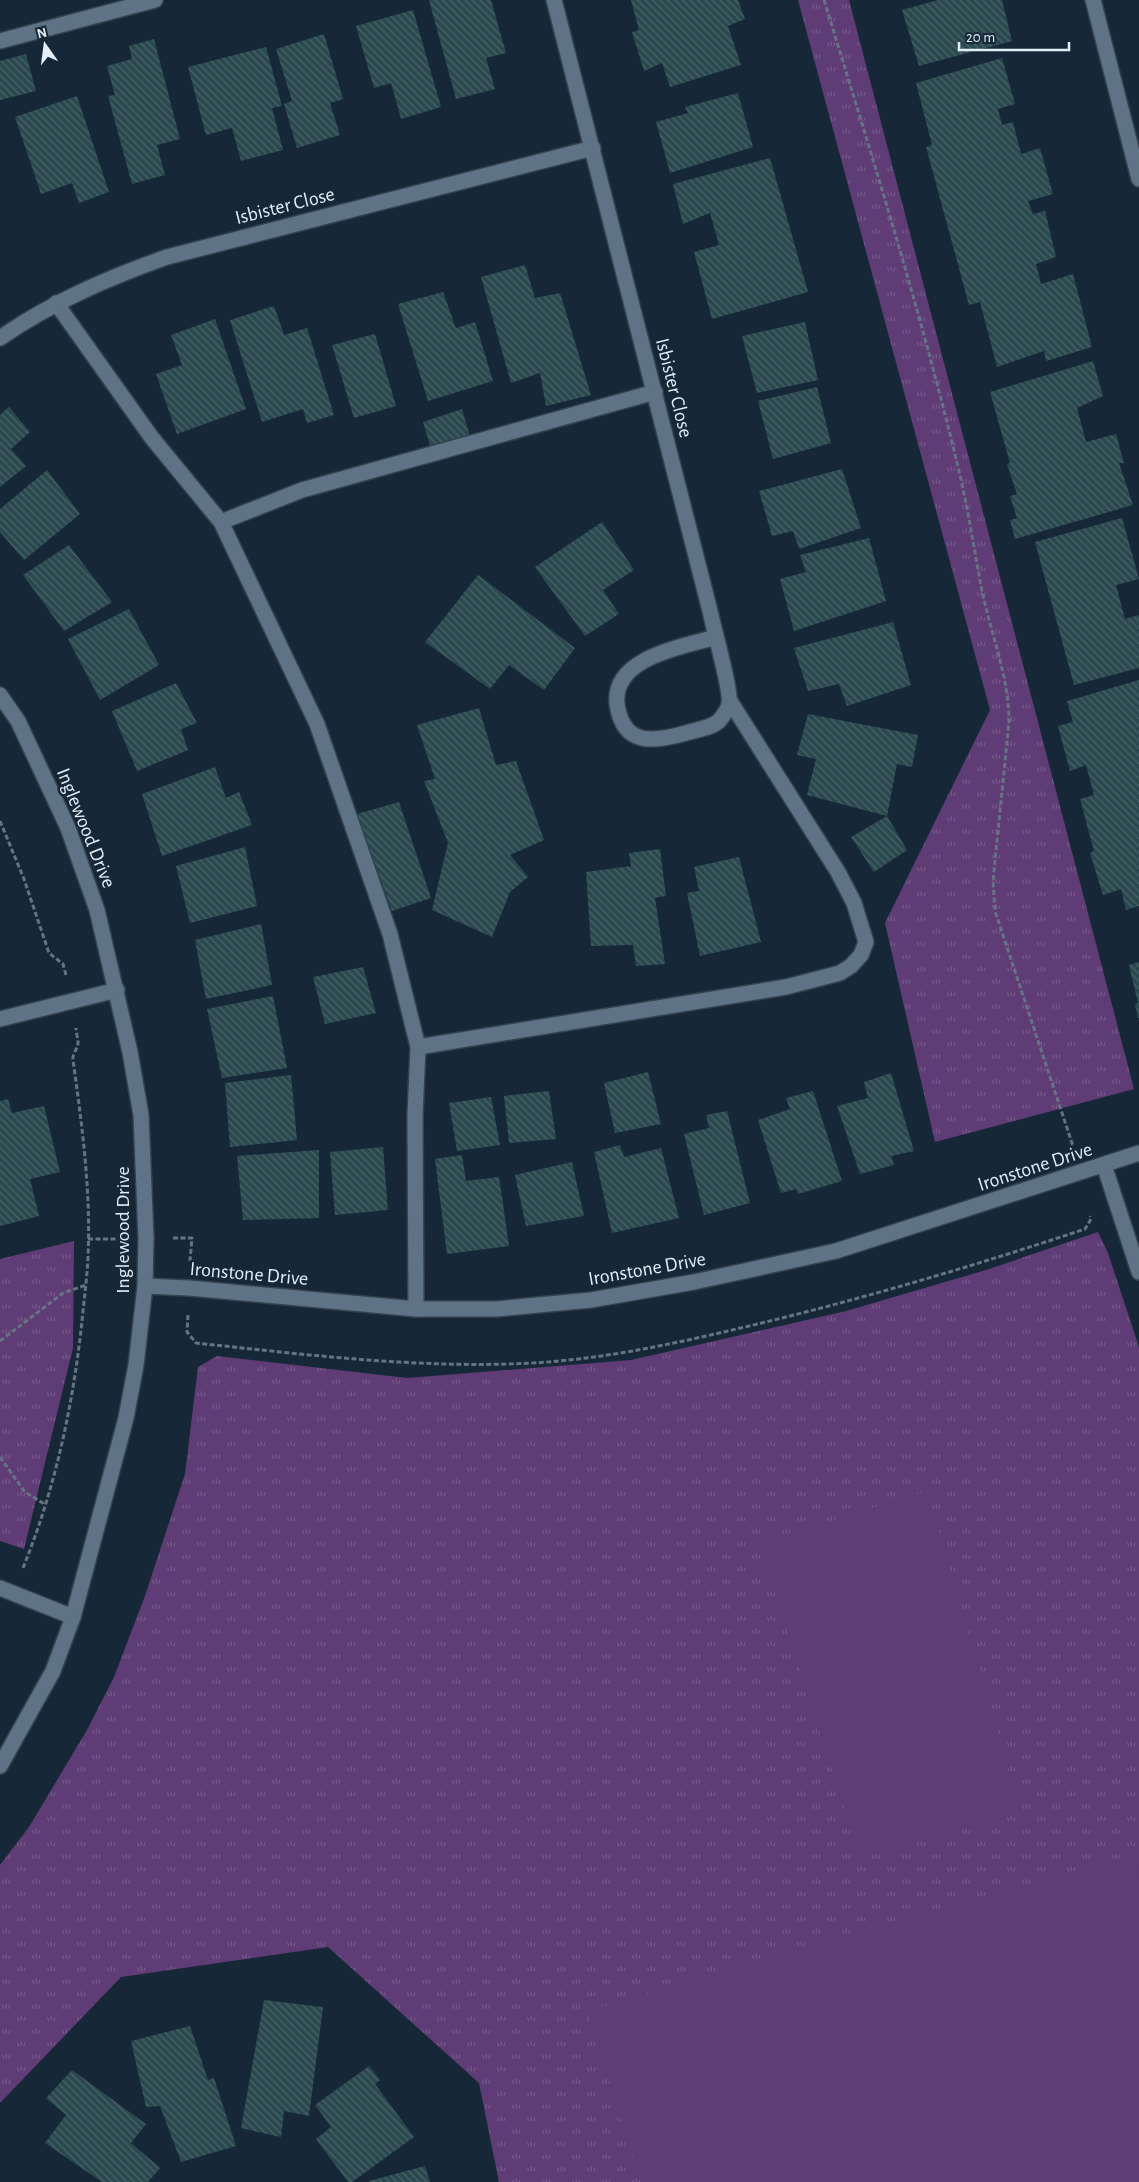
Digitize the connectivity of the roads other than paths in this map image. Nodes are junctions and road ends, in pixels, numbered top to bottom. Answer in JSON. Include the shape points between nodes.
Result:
{"nodes":[{"id":1,"x":155,"y":0,"type":"edge"},
{"id":2,"x":554,"y":0,"type":"edge"},
{"id":3,"x":1092,"y":0,"type":"edge"},
{"id":4,"x":0,"y":41,"type":"edge"},
{"id":5,"x":593,"y":148,"type":"junction"},
{"id":6,"x":1139,"y":179,"type":"edge"},
{"id":7,"x":56,"y":303,"type":"junction"},
{"id":8,"x":0,"y":338,"type":"edge"},
{"id":9,"x":655,"y":392,"type":"junction"},
{"id":10,"x":221,"y":522,"type":"junction"},
{"id":11,"x":716,"y":637,"type":"junction"},
{"id":12,"x":0,"y":695,"type":"edge"},
{"id":13,"x":730,"y":702,"type":"junction"},
{"id":14,"x":117,"y":990,"type":"junction"},
{"id":15,"x":0,"y":1019,"type":"edge"},
{"id":16,"x":418,"y":1047,"type":"junction"},
{"id":17,"x":1139,"y":1152,"type":"edge"},
{"id":18,"x":1104,"y":1165,"type":"junction"},
{"id":19,"x":1139,"y":1272,"type":"edge"},
{"id":20,"x":145,"y":1286,"type":"junction"},
{"id":21,"x":416,"y":1309,"type":"junction"},
{"id":22,"x":7,"y":1591,"type":"edge"},
{"id":23,"x":73,"y":1617,"type":"junction"},
{"id":24,"x":0,"y":1766,"type":"edge"}],
"edges":[{"from":1,"to":4,"type":"street"},
{"from":2,"to":5,"type":"street","name":"Isbister Close"},
{"from":3,"to":6,"type":"street"},
{"from":5,"to":7,"type":"street","name":"Isbister Close","via":[[167,257]]},
{"from":5,"to":9,"type":"street","name":"Isbister Close"},
{"from":7,"to":8,"type":"street","name":"Isbister Close"},
{"from":7,"to":10,"type":"street","via":[[152,438]]},
{"from":9,"to":10,"type":"street","via":[[302,490]]},
{"from":9,"to":11,"type":"street","name":"Isbister Close"},
{"from":10,"to":16,"type":"street","via":[[317,724],[390,934]]},
{"from":11,"to":13,"type":"street","name":"Isbister Close"},
{"from":11,"to":13,"type":"street","via":[[632,666],[618,690],[617,704],[630,733],[645,740],[661,740],[716,723]]},
{"from":12,"to":14,"type":"street","name":"Inglewood Drive","via":[[18,721],[68,828],[97,910]]},
{"from":13,"to":16,"type":"street","via":[[854,903],[866,942],[861,955],[840,973],[786,987]]},
{"from":14,"to":15,"type":"street"},
{"from":14,"to":20,"type":"street","name":"Inglewood Drive","via":[[141,1115],[146,1204]]},
{"from":16,"to":21,"type":"street"},
{"from":17,"to":18,"type":"street","name":"Ironstone Drive"},
{"from":18,"to":19,"type":"street"},
{"from":18,"to":21,"type":"street","name":"Ironstone Drive","via":[[796,1261],[591,1300],[496,1309]]},
{"from":20,"to":21,"type":"street","name":"Ironstone Drive"},
{"from":20,"to":23,"type":"street","name":"Inglewood Drive","via":[[126,1418]]},
{"from":22,"to":23,"type":"street"},
{"from":23,"to":24,"type":"street","name":"Inglewood Drive","via":[[53,1670]]}]}
